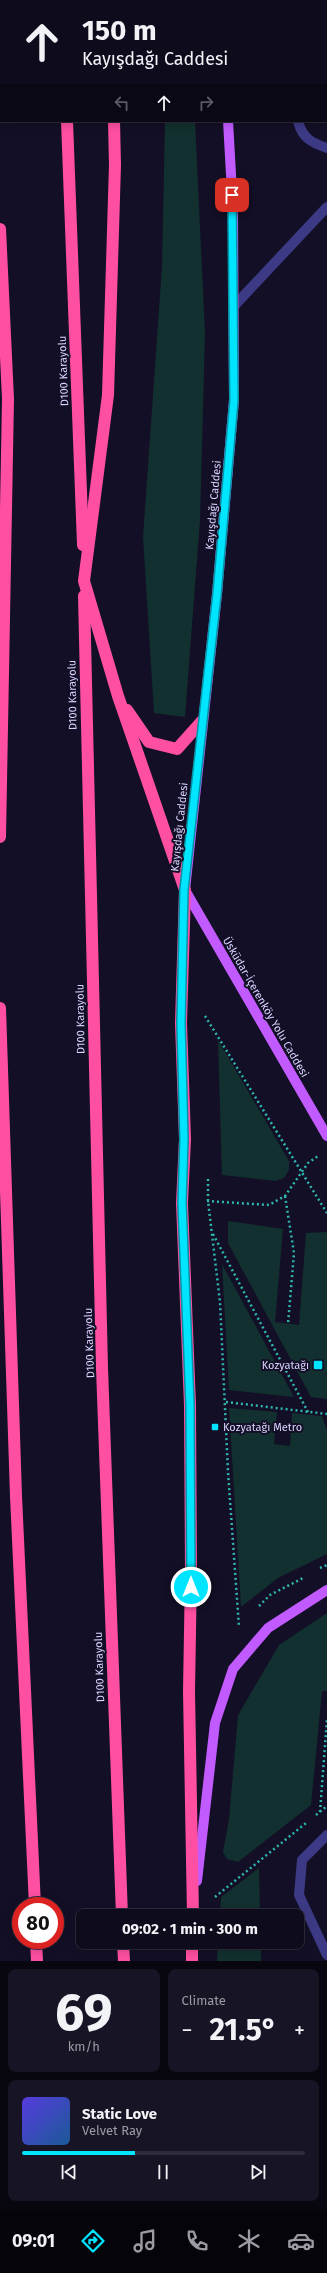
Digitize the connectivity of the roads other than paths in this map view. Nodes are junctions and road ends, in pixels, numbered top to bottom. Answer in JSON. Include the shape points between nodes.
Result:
{"nodes":[{"id":1,"x":67,"y":122,"type":"edge"},
{"id":2,"x":114,"y":122,"type":"edge"},
{"id":3,"x":228,"y":122,"type":"edge"},
{"id":4,"x":298,"y":122,"type":"edge"},
{"id":5,"x":327,"y":148,"type":"edge"},
{"id":6,"x":327,"y":207,"type":"edge"},
{"id":7,"x":0,"y":229,"type":"edge"},
{"id":8,"x":234,"y":306,"type":"junction"},
{"id":9,"x":84,"y":581,"type":"junction"},
{"id":10,"x":118,"y":696,"type":"junction"},
{"id":11,"x":202,"y":721,"type":"junction"},
{"id":12,"x":0,"y":838,"type":"edge"},
{"id":13,"x":184,"y":890,"type":"junction"},
{"id":14,"x":0,"y":1008,"type":"edge"},
{"id":15,"x":327,"y":1136,"type":"edge"},
{"id":16,"x":327,"y":1590,"type":"edge"},
{"id":17,"x":327,"y":1835,"type":"edge"},
{"id":18,"x":35,"y":1897,"type":"edge"},
{"id":19,"x":122,"y":1909,"type":"edge"},
{"id":20,"x":193,"y":1909,"type":"edge"},
{"id":21,"x":194,"y":1909,"type":"edge"},
{"id":22,"x":36,"y":1949,"type":"edge"},
{"id":23,"x":123,"y":1949,"type":"edge"},
{"id":24,"x":192,"y":1949,"type":"edge"},
{"id":25,"x":327,"y":1955,"type":"edge"},
{"id":26,"x":37,"y":1961,"type":"edge"},
{"id":27,"x":124,"y":1961,"type":"edge"},
{"id":28,"x":192,"y":1961,"type":"edge"},
{"id":29,"x":320,"y":1961,"type":"edge"}],
"edges":[{"from":1,"to":9,"type":"highway","name":"D100 Karayolu"},
{"from":2,"to":9,"type":"highway","via":[[108,395]]},
{"from":3,"to":8,"type":"main road","name":"Kayışdağı Caddesi","via":[[233,210]]},
{"from":4,"to":5,"type":"street","via":[[303,135],[312,143]]},
{"from":6,"to":8,"type":"street"},
{"from":7,"to":12,"type":"highway","via":[[8,399]]},
{"from":8,"to":11,"type":"main road","name":"Kayışdağı Caddesi","via":[[234,400],[217,594]]},
{"from":9,"to":10,"type":"highway"},
{"from":9,"to":19,"type":"highway","name":"D100 Karayolu","via":[[102,1368]]},
{"from":10,"to":11,"type":"highway","via":[[149,742],[177,749]]},
{"from":10,"to":13,"type":"highway"},
{"from":11,"to":13,"type":"main road","name":"Kayışdağı Caddesi"},
{"from":13,"to":15,"type":"main road","name":"Üsküdar-İçerenköy Yolu Caddesi"},
{"from":13,"to":20,"type":"highway","via":[[181,1023],[184,1139],[182,1203],[190,1405],[189,1691]]},
{"from":14,"to":18,"type":"highway","via":[[17,1504]]},
{"from":16,"to":21,"type":"main road","via":[[268,1628],[233,1669],[214,1723]]},
{"from":17,"to":25,"type":"street","via":[[302,1860],[299,1895]]},
{"from":22,"to":26,"type":"highway"},
{"from":23,"to":27,"type":"highway"},
{"from":24,"to":28,"type":"highway"},
{"from":25,"to":29,"type":"street"}]}
